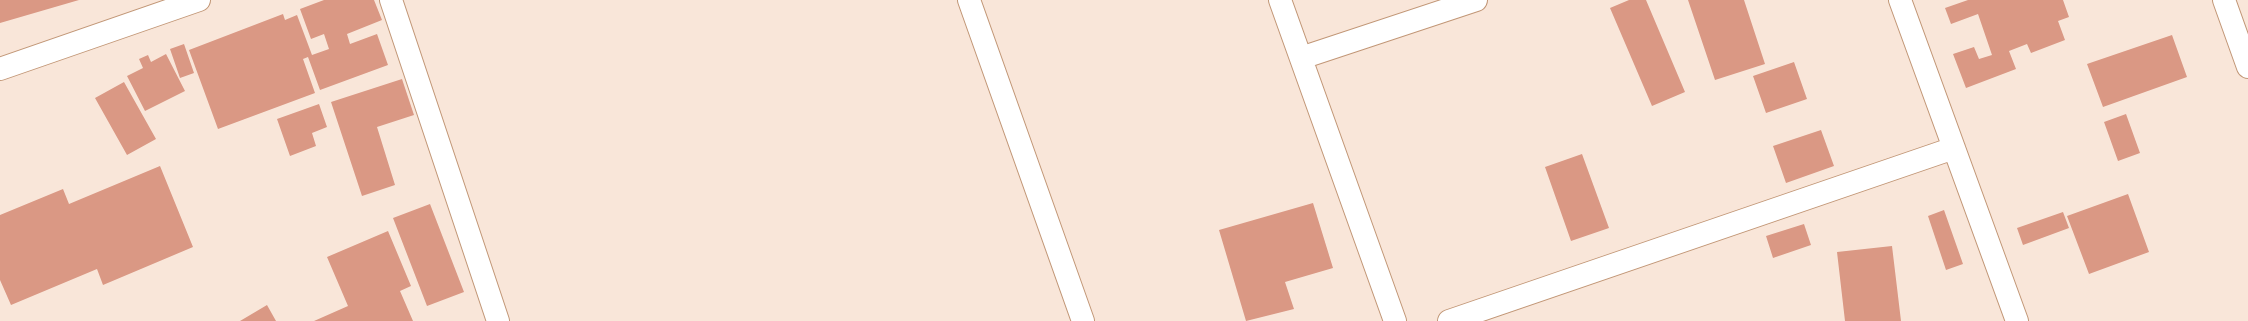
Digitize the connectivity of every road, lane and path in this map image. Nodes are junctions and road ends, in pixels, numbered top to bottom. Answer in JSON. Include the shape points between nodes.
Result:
{"nodes":[{"id":1,"x":199,"y":0,"type":"edge"},
{"id":2,"x":392,"y":0,"type":"edge"},
{"id":3,"x":969,"y":0,"type":"edge"},
{"id":4,"x":1280,"y":0,"type":"edge"},
{"id":5,"x":1476,"y":0,"type":"edge"},
{"id":6,"x":1900,"y":0,"type":"edge"},
{"id":7,"x":2224,"y":0,"type":"edge"},
{"id":8,"x":1301,"y":58,"type":"junction"},
{"id":9,"x":2248,"y":67,"type":"edge"},
{"id":10,"x":0,"y":69,"type":"edge"},
{"id":11,"x":1954,"y":148,"type":"junction"},
{"id":12,"x":498,"y":321,"type":"edge"},
{"id":13,"x":1083,"y":321,"type":"edge"},
{"id":14,"x":1395,"y":321,"type":"edge"},
{"id":15,"x":1449,"y":321,"type":"edge"},
{"id":16,"x":2017,"y":321,"type":"edge"}],
"edges":[{"from":1,"to":10,"type":"street"},
{"from":2,"to":12,"type":"street"},
{"from":3,"to":13,"type":"street"},
{"from":4,"to":8,"type":"street"},
{"from":5,"to":8,"type":"street"},
{"from":6,"to":11,"type":"street"},
{"from":7,"to":9,"type":"street"},
{"from":8,"to":14,"type":"street"},
{"from":11,"to":15,"type":"street"},
{"from":11,"to":16,"type":"street"}]}
